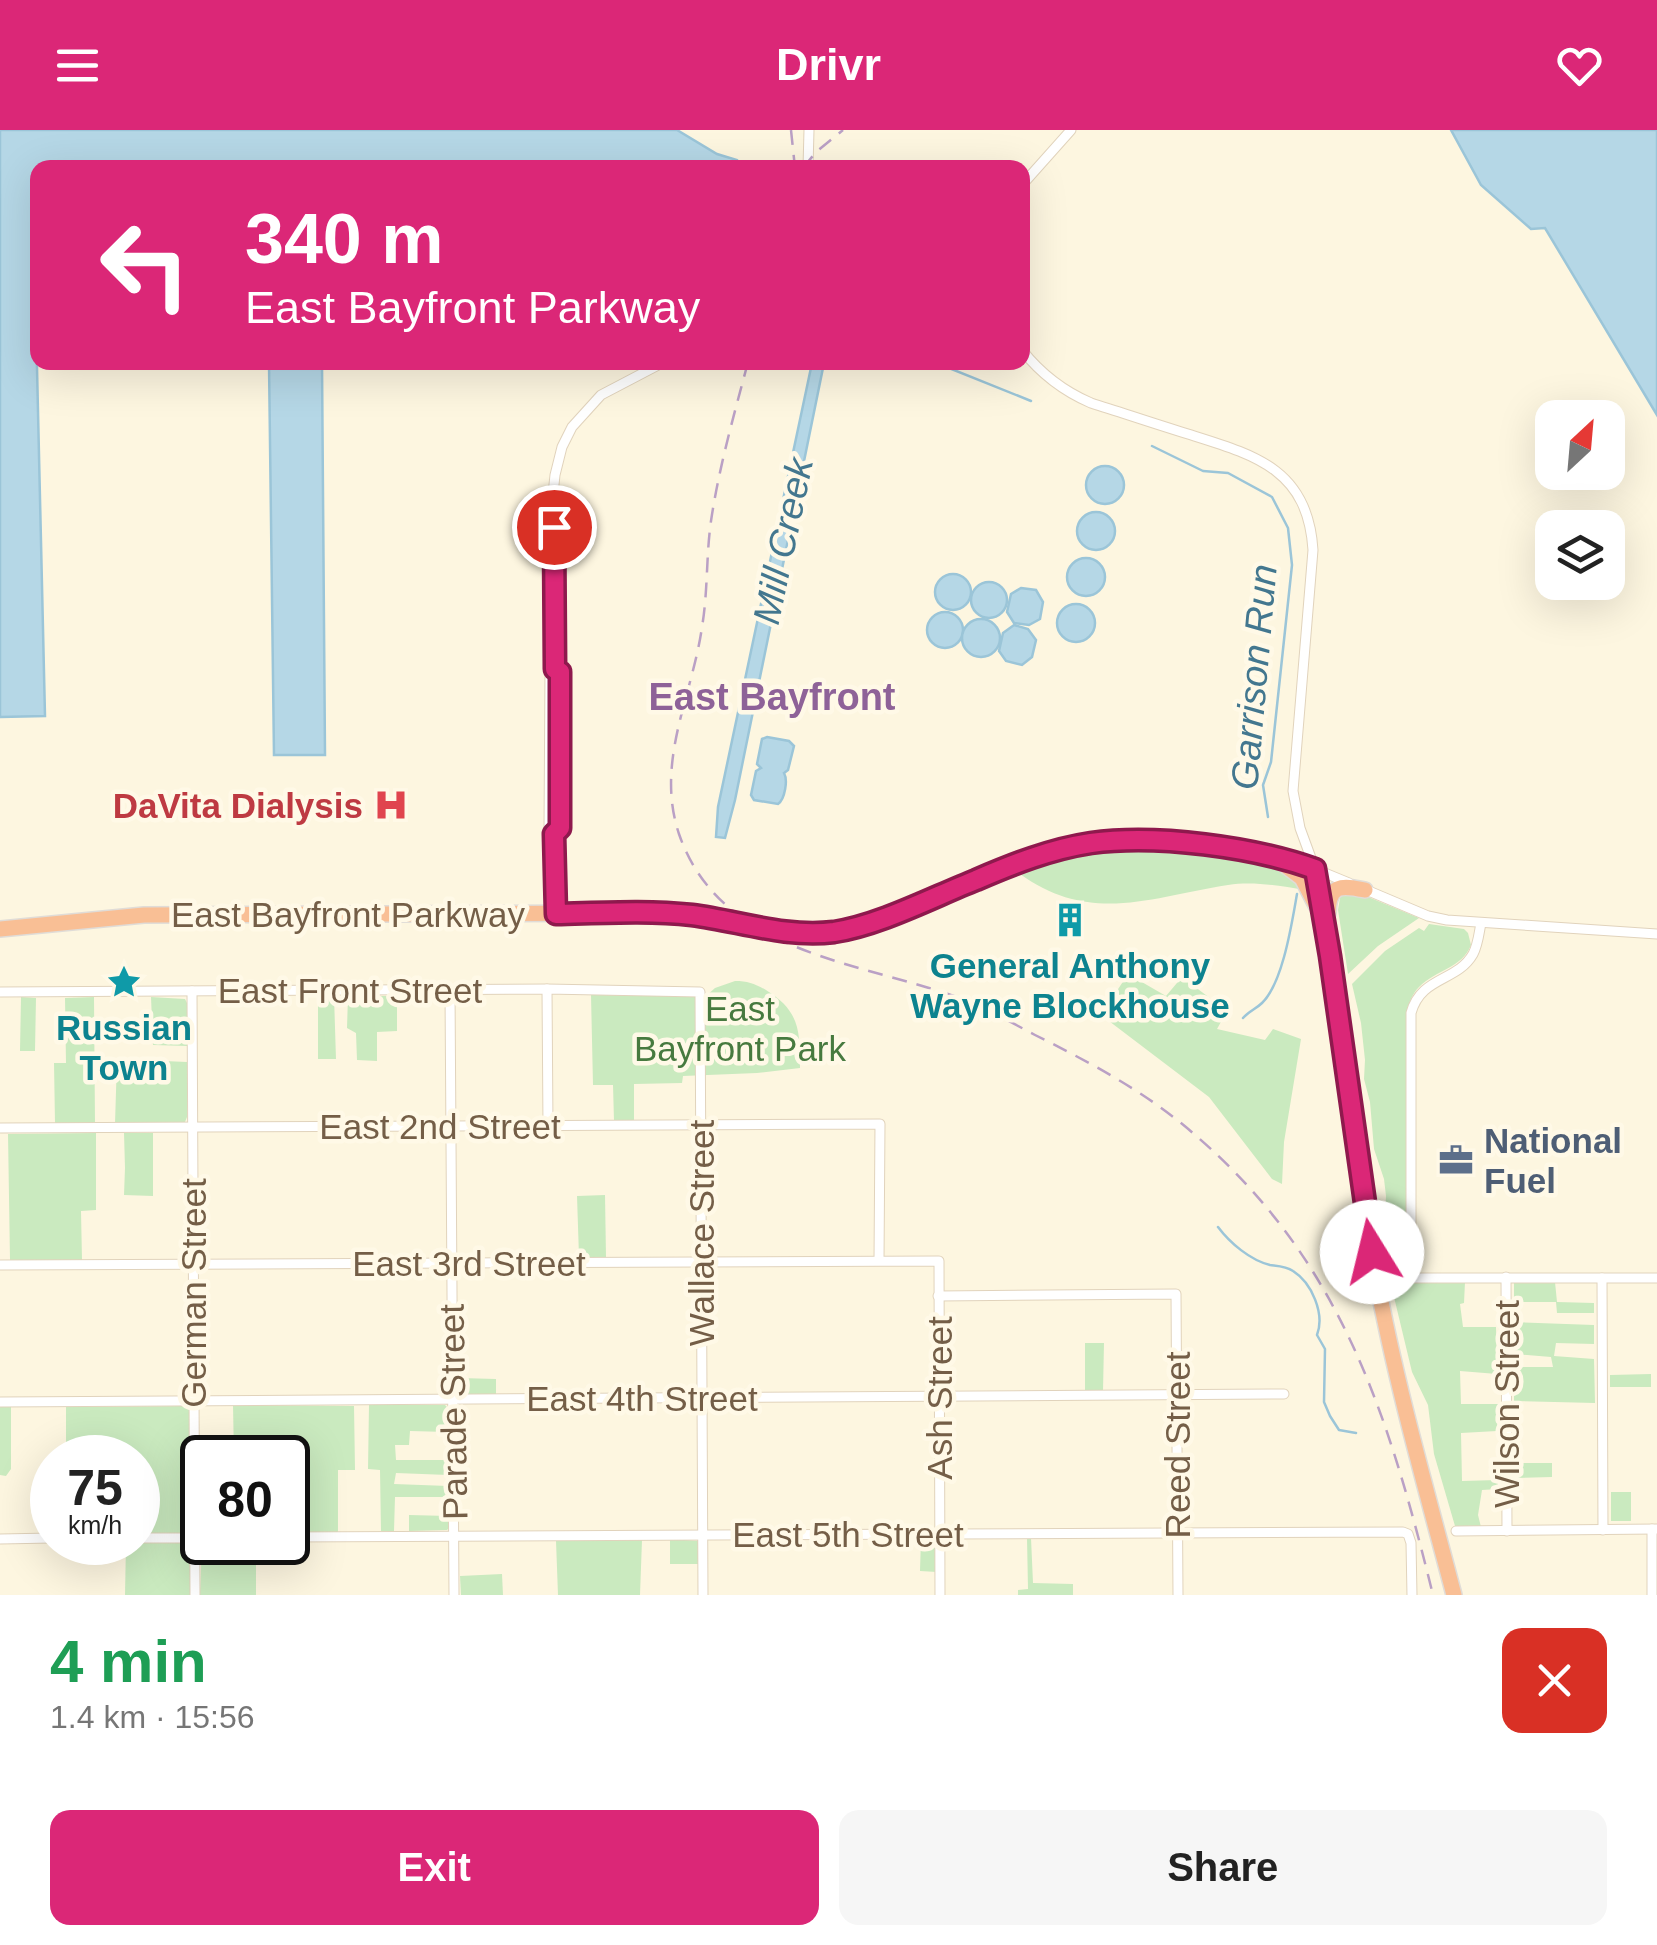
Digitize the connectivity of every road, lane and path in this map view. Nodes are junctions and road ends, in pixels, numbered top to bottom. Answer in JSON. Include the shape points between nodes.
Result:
{"nodes":[{"id":1,"x":809,"y":130,"type":"edge"},
{"id":2,"x":1071,"y":130,"type":"edge"},
{"id":3,"x":808,"y":160,"type":"edge"},
{"id":4,"x":1030,"y":176,"type":"edge"},
{"id":5,"x":1030,"y":359,"type":"edge"},
{"id":6,"x":649,"y":370,"type":"edge"},
{"id":7,"x":1268,"y":856,"type":"junction"},
{"id":8,"x":1315,"y":869,"type":"junction"},
{"id":9,"x":1365,"y":890,"type":"junction"},
{"id":10,"x":556,"y":914,"type":"junction"},
{"id":11,"x":1481,"y":923,"type":"junction"},
{"id":12,"x":0,"y":929,"type":"edge"},
{"id":13,"x":1657,"y":934,"type":"edge"},
{"id":14,"x":1327,"y":937,"type":"junction"},
{"id":15,"x":547,"y":989,"type":"junction"},
{"id":16,"x":450,"y":990,"type":"junction"},
{"id":17,"x":192,"y":991,"type":"junction"},
{"id":18,"x":0,"y":992,"type":"edge"},
{"id":19,"x":700,"y":992,"type":"joint"},
{"id":20,"x":700,"y":1125,"type":"junction"},
{"id":21,"x":452,"y":1126,"type":"junction"},
{"id":22,"x":548,"y":1126,"type":"junction"},
{"id":23,"x":193,"y":1127,"type":"junction"},
{"id":24,"x":0,"y":1128,"type":"edge"},
{"id":25,"x":879,"y":1260,"type":"junction"},
{"id":26,"x":939,"y":1261,"type":"joint"},
{"id":27,"x":702,"y":1262,"type":"junction"},
{"id":28,"x":452,"y":1263,"type":"junction"},
{"id":29,"x":193,"y":1264,"type":"junction"},
{"id":30,"x":0,"y":1265,"type":"edge"},
{"id":31,"x":1506,"y":1277,"type":"junction"},
{"id":32,"x":1602,"y":1278,"type":"junction"},
{"id":33,"x":1657,"y":1278,"type":"edge"},
{"id":34,"x":938,"y":1296,"type":"junction"},
{"id":35,"x":1284,"y":1394,"type":"dead end"},
{"id":36,"x":940,"y":1396,"type":"junction"},
{"id":37,"x":1176,"y":1396,"type":"junction"},
{"id":38,"x":702,"y":1398,"type":"junction"},
{"id":39,"x":194,"y":1400,"type":"junction"},
{"id":40,"x":453,"y":1400,"type":"junction"},
{"id":41,"x":0,"y":1402,"type":"edge"},
{"id":42,"x":195,"y":1435,"type":"edge"},
{"id":43,"x":1654,"y":1529,"type":"edge"},
{"id":44,"x":1603,"y":1530,"type":"junction"},
{"id":45,"x":1456,"y":1531,"type":"dead end"},
{"id":46,"x":1507,"y":1531,"type":"junction"},
{"id":47,"x":940,"y":1533,"type":"junction"},
{"id":48,"x":1178,"y":1533,"type":"junction"},
{"id":49,"x":454,"y":1536,"type":"junction"},
{"id":50,"x":702,"y":1536,"type":"junction"},
{"id":51,"x":310,"y":1537,"type":"edge"},
{"id":52,"x":30,"y":1538,"type":"edge"},
{"id":53,"x":0,"y":1539,"type":"edge"},
{"id":54,"x":197,"y":1565,"type":"edge"},
{"id":55,"x":194,"y":1595,"type":"edge"},
{"id":56,"x":454,"y":1595,"type":"edge"},
{"id":57,"x":703,"y":1595,"type":"edge"},
{"id":58,"x":940,"y":1595,"type":"edge"},
{"id":59,"x":1178,"y":1595,"type":"edge"},
{"id":60,"x":1412,"y":1595,"type":"edge"},
{"id":61,"x":1454,"y":1595,"type":"edge"},
{"id":62,"x":1652,"y":1595,"type":"edge"}],
"edges":[{"from":1,"to":3,"type":"street"},
{"from":2,"to":4,"type":"street"},
{"from":5,"to":8,"type":"street","via":[[1091,403],[1245,452],[1273,468],[1299,496],[1313,550],[1293,792]]},
{"from":6,"to":10,"type":"street","via":[[601,395],[572,427],[555,475],[549,830]]},
{"from":7,"to":8,"type":"highway","name":"East Bayfront Parkway"},
{"from":7,"to":10,"type":"highway","name":"East Bayfront Parkway","via":[[1164,840],[1089,843],[1024,861],[872,922],[823,933],[676,914]]},
{"from":7,"to":14,"type":"highway","via":[[1302,878]]},
{"from":8,"to":9,"type":"street"},
{"from":8,"to":14,"type":"highway"},
{"from":9,"to":11,"type":"street","via":[[1434,918]]},
{"from":9,"to":14,"type":"highway","via":[[1334,891]]},
{"from":10,"to":12,"type":"highway","name":"East Bayfront Parkway","via":[[144,915]]},
{"from":11,"to":13,"type":"street"},
{"from":11,"to":31,"type":"street","via":[[1470,960],[1423,991],[1412,1014],[1412,1278]]},
{"from":14,"to":61,"type":"highway","via":[[1376,1277]]},
{"from":15,"to":16,"type":"street","name":"East Front Street"},
{"from":15,"to":19,"type":"street","name":"East Front Street"},
{"from":15,"to":22,"type":"street"},
{"from":16,"to":17,"type":"street","name":"East Front Street"},
{"from":16,"to":21,"type":"street","name":"Parade Street"},
{"from":17,"to":18,"type":"street","name":"East Front Street"},
{"from":17,"to":23,"type":"street","name":"German Street"},
{"from":19,"to":20,"type":"street","name":"Wallace Street"},
{"from":20,"to":22,"type":"street","name":"East 2nd Street"},
{"from":20,"to":25,"type":"street","name":"East 2nd Street","via":[[880,1124]]},
{"from":20,"to":27,"type":"street","name":"Wallace Street"},
{"from":21,"to":22,"type":"street","name":"East 2nd Street"},
{"from":21,"to":23,"type":"street","name":"East 2nd Street"},
{"from":21,"to":28,"type":"street","name":"Parade Street"},
{"from":23,"to":24,"type":"street","name":"East 2nd Street"},
{"from":23,"to":29,"type":"street","name":"German Street"},
{"from":25,"to":26,"type":"street","name":"East 3rd Street"},
{"from":25,"to":27,"type":"street","name":"East 3rd Street"},
{"from":26,"to":34,"type":"street","name":"Ash Street"},
{"from":27,"to":28,"type":"street","name":"East 3rd Street"},
{"from":27,"to":38,"type":"street","name":"Wallace Street"},
{"from":28,"to":29,"type":"street","name":"East 3rd Street"},
{"from":28,"to":40,"type":"street","name":"Parade Street"},
{"from":29,"to":30,"type":"street","name":"East 3rd Street"},
{"from":29,"to":39,"type":"street","name":"German Street"},
{"from":31,"to":32,"type":"street"},
{"from":31,"to":46,"type":"street","name":"Wilson Street"},
{"from":32,"to":33,"type":"street"},
{"from":32,"to":44,"type":"street"},
{"from":34,"to":36,"type":"street","name":"Ash Street"},
{"from":34,"to":37,"type":"street","name":"Reed Street","via":[[1176,1294]]},
{"from":35,"to":37,"type":"street","name":"East 4th Street"},
{"from":36,"to":37,"type":"street","name":"East 4th Street"},
{"from":36,"to":38,"type":"street","name":"East 4th Street"},
{"from":36,"to":47,"type":"street","name":"Ash Street"},
{"from":37,"to":48,"type":"street","name":"Reed Street"},
{"from":38,"to":40,"type":"street","name":"East 4th Street"},
{"from":38,"to":50,"type":"street","name":"Wallace Street"},
{"from":39,"to":40,"type":"street","name":"East 4th Street"},
{"from":39,"to":41,"type":"street","name":"East 4th Street"},
{"from":39,"to":42,"type":"street","name":"German Street"},
{"from":40,"to":49,"type":"street","name":"Parade Street"},
{"from":43,"to":44,"type":"street"},
{"from":43,"to":62,"type":"street"},
{"from":44,"to":46,"type":"street"},
{"from":45,"to":46,"type":"street"},
{"from":47,"to":48,"type":"street","name":"East 5th Street"},
{"from":47,"to":50,"type":"street","name":"East 5th Street"},
{"from":47,"to":58,"type":"street","name":"Ash Street"},
{"from":48,"to":59,"type":"street","name":"Reed Street"},
{"from":48,"to":60,"type":"street","name":"East 5th Street","via":[[1403,1532],[1412,1543]]},
{"from":49,"to":50,"type":"street","name":"East 5th Street"},
{"from":49,"to":51,"type":"street","name":"East 5th Street"},
{"from":49,"to":56,"type":"street","name":"Parade Street"},
{"from":50,"to":57,"type":"street","name":"Wallace Street"},
{"from":52,"to":53,"type":"street"},
{"from":54,"to":55,"type":"street","name":"German Street"}]}
